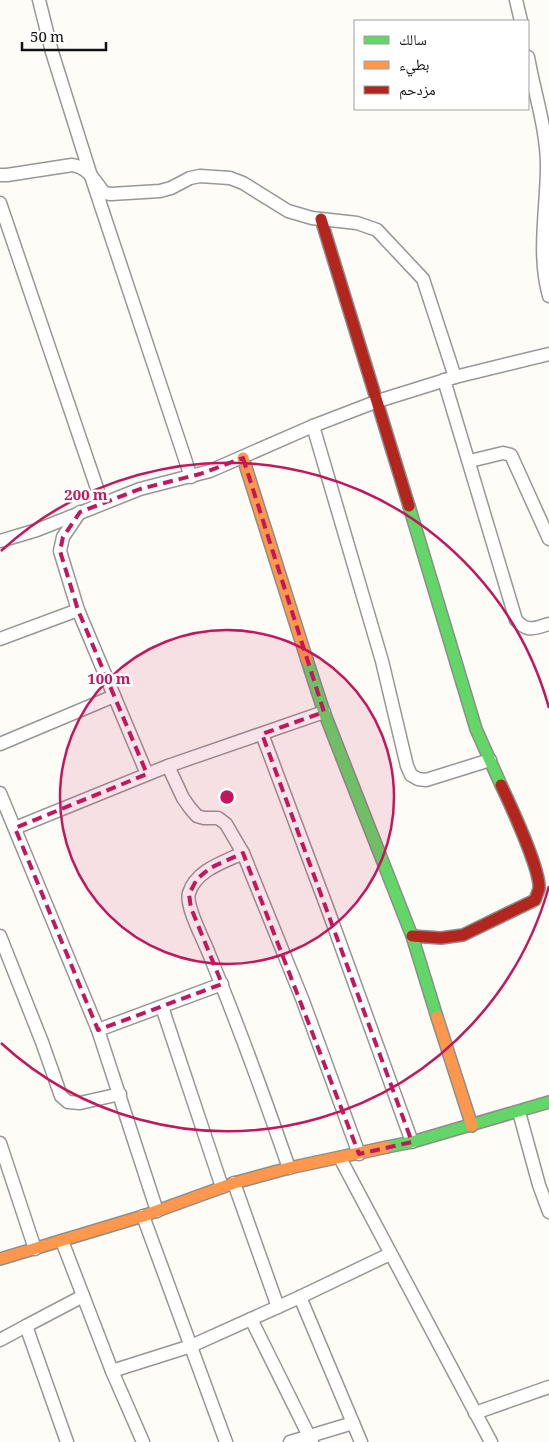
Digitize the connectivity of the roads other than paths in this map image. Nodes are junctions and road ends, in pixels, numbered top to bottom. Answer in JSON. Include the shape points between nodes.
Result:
{"nodes":[{"id":1,"x":39,"y":0,"type":"edge"},
{"id":2,"x":516,"y":0,"type":"edge"},
{"id":3,"x":521,"y":20,"type":"edge"},
{"id":4,"x":529,"y":61,"type":"edge"},
{"id":5,"x":0,"y":174,"type":"edge"},
{"id":6,"x":91,"y":176,"type":"junction"},
{"id":7,"x":0,"y":203,"type":"edge"},
{"id":8,"x":320,"y":219,"type":"junction"},
{"id":9,"x":546,"y":258,"type":"edge"},
{"id":10,"x":549,"y":296,"type":"edge"},
{"id":11,"x":549,"y":354,"type":"edge"},
{"id":12,"x":450,"y":379,"type":"junction"},
{"id":13,"x":378,"y":402,"type":"junction"},
{"id":14,"x":313,"y":426,"type":"junction"},
{"id":15,"x":243,"y":458,"type":"junction"},
{"id":16,"x":470,"y":461,"type":"junction"},
{"id":17,"x":191,"y":477,"type":"junction"},
{"id":18,"x":102,"y":503,"type":"junction"},
{"id":19,"x":80,"y":512,"type":"junction"},
{"id":20,"x":549,"y":539,"type":"edge"},
{"id":21,"x":0,"y":541,"type":"edge"},
{"id":22,"x":78,"y":610,"type":"junction"},
{"id":23,"x":549,"y":624,"type":"edge"},
{"id":24,"x":0,"y":639,"type":"edge"},
{"id":25,"x":114,"y":696,"type":"junction"},
{"id":26,"x":324,"y":712,"type":"junction"},
{"id":27,"x":262,"y":734,"type":"junction"},
{"id":28,"x":0,"y":744,"type":"edge"},
{"id":29,"x":490,"y":760,"type":"junction"},
{"id":30,"x":168,"y":766,"type":"junction"},
{"id":31,"x":147,"y":774,"type":"junction"},
{"id":32,"x":0,"y":793,"type":"edge"},
{"id":33,"x":15,"y":828,"type":"junction"},
{"id":34,"x":243,"y":853,"type":"junction"},
{"id":35,"x":543,"y":876,"type":"edge"},
{"id":36,"x":0,"y":936,"type":"edge"},
{"id":37,"x":412,"y":936,"type":"junction"},
{"id":38,"x":222,"y":984,"type":"junction"},
{"id":39,"x":162,"y":1008,"type":"junction"},
{"id":40,"x":98,"y":1030,"type":"junction"},
{"id":41,"x":120,"y":1094,"type":"junction"},
{"id":42,"x":549,"y":1102,"type":"edge"},
{"id":43,"x":519,"y":1112,"type":"junction"},
{"id":44,"x":472,"y":1126,"type":"junction"},
{"id":45,"x":0,"y":1142,"type":"edge"},
{"id":46,"x":412,"y":1142,"type":"junction"},
{"id":47,"x":359,"y":1154,"type":"junction"},
{"id":48,"x":340,"y":1158,"type":"junction"},
{"id":49,"x":289,"y":1168,"type":"junction"},
{"id":50,"x":228,"y":1185,"type":"junction"},
{"id":51,"x":157,"y":1211,"type":"junction"},
{"id":52,"x":549,"y":1212,"type":"edge"},
{"id":53,"x":143,"y":1216,"type":"junction"},
{"id":54,"x":62,"y":1241,"type":"junction"},
{"id":55,"x":35,"y":1249,"type":"junction"},
{"id":56,"x":390,"y":1254,"type":"junction"},
{"id":57,"x":0,"y":1259,"type":"edge"},
{"id":58,"x":83,"y":1296,"type":"junction"},
{"id":59,"x":300,"y":1297,"type":"junction"},
{"id":60,"x":278,"y":1307,"type":"junction"},
{"id":61,"x":251,"y":1319,"type":"junction"},
{"id":62,"x":26,"y":1326,"type":"junction"},
{"id":63,"x":0,"y":1340,"type":"edge"},
{"id":64,"x":191,"y":1346,"type":"junction"},
{"id":65,"x":112,"y":1372,"type":"junction"},
{"id":66,"x":549,"y":1387,"type":"edge"},
{"id":67,"x":475,"y":1413,"type":"junction"},
{"id":68,"x":353,"y":1423,"type":"junction"},
{"id":69,"x":311,"y":1439,"type":"edge"},
{"id":70,"x":67,"y":1442,"type":"edge"},
{"id":71,"x":143,"y":1442,"type":"edge"},
{"id":72,"x":226,"y":1442,"type":"edge"},
{"id":73,"x":290,"y":1442,"type":"edge"},
{"id":74,"x":361,"y":1442,"type":"edge"},
{"id":75,"x":491,"y":1442,"type":"edge"}],
"edges":[{"from":1,"to":6,"type":"street"},
{"from":2,"to":3,"type":"street"},
{"from":4,"to":9,"type":"street","via":[[547,165]]},
{"from":5,"to":6,"type":"street","via":[[72,165]]},
{"from":6,"to":8,"type":"street","via":[[104,193],[111,194],[160,191],[200,176],[230,178],[288,211]]},
{"from":6,"to":17,"type":"street"},
{"from":7,"to":18,"type":"street"},
{"from":8,"to":12,"type":"street","via":[[356,223],[377,230],[420,274]]},
{"from":8,"to":13,"type":"street"},
{"from":9,"to":10,"type":"street"},
{"from":11,"to":12,"type":"street"},
{"from":12,"to":13,"type":"street"},
{"from":12,"to":16,"type":"street"},
{"from":13,"to":14,"type":"street"},
{"from":13,"to":29,"type":"street","via":[[473,720]]},
{"from":14,"to":15,"type":"street"},
{"from":14,"to":29,"type":"street","via":[[382,661],[411,775],[426,780]]},
{"from":15,"to":17,"type":"street"},
{"from":15,"to":26,"type":"street"},
{"from":16,"to":20,"type":"street","via":[[503,453],[511,455]]},
{"from":16,"to":23,"type":"street","via":[[516,620],[522,627],[530,629]]},
{"from":17,"to":18,"type":"street","via":[[140,489]]},
{"from":18,"to":19,"type":"street"},
{"from":19,"to":21,"type":"street"},
{"from":19,"to":22,"type":"street","via":[[63,537],[60,551]]},
{"from":22,"to":24,"type":"street"},
{"from":22,"to":25,"type":"street"},
{"from":25,"to":28,"type":"street"},
{"from":25,"to":31,"type":"street"},
{"from":26,"to":27,"type":"street"},
{"from":26,"to":37,"type":"street"},
{"from":27,"to":30,"type":"street"},
{"from":27,"to":46,"type":"street"},
{"from":29,"to":35,"type":"street"},
{"from":30,"to":31,"type":"street"},
{"from":30,"to":34,"type":"street","via":[[183,798],[196,816],[218,818],[226,824]]},
{"from":31,"to":33,"type":"street"},
{"from":32,"to":33,"type":"street"},
{"from":33,"to":40,"type":"street"},
{"from":34,"to":38,"type":"street","via":[[210,868],[197,879],[189,894],[191,908]]},
{"from":34,"to":47,"type":"street"},
{"from":35,"to":37,"type":"street","via":[[535,900],[463,935],[441,938]]},
{"from":36,"to":41,"type":"street","via":[[61,1096],[68,1102],[80,1103]]},
{"from":37,"to":44,"type":"street"},
{"from":38,"to":39,"type":"street"},
{"from":38,"to":49,"type":"street"},
{"from":39,"to":40,"type":"street"},
{"from":39,"to":50,"type":"street"},
{"from":40,"to":41,"type":"street"},
{"from":41,"to":51,"type":"street"},
{"from":42,"to":43,"type":"street"},
{"from":43,"to":44,"type":"street"},
{"from":43,"to":52,"type":"street"},
{"from":44,"to":46,"type":"street"},
{"from":45,"to":55,"type":"street"},
{"from":46,"to":47,"type":"street"},
{"from":47,"to":48,"type":"street"},
{"from":48,"to":49,"type":"street"},
{"from":48,"to":56,"type":"street"},
{"from":49,"to":50,"type":"street"},
{"from":50,"to":51,"type":"street"},
{"from":50,"to":60,"type":"street"},
{"from":51,"to":53,"type":"street"},
{"from":53,"to":54,"type":"street"},
{"from":53,"to":64,"type":"street"},
{"from":54,"to":55,"type":"street"},
{"from":54,"to":58,"type":"street"},
{"from":55,"to":57,"type":"street"},
{"from":56,"to":59,"type":"street"},
{"from":56,"to":67,"type":"street"},
{"from":58,"to":62,"type":"street"},
{"from":58,"to":65,"type":"street"},
{"from":59,"to":60,"type":"street"},
{"from":59,"to":68,"type":"street"},
{"from":60,"to":61,"type":"street"},
{"from":61,"to":64,"type":"street"},
{"from":61,"to":69,"type":"street"},
{"from":62,"to":63,"type":"street"},
{"from":62,"to":70,"type":"street"},
{"from":64,"to":65,"type":"street"},
{"from":64,"to":72,"type":"street"},
{"from":65,"to":71,"type":"street"},
{"from":66,"to":67,"type":"street"},
{"from":67,"to":75,"type":"street"},
{"from":68,"to":69,"type":"street"},
{"from":68,"to":74,"type":"street"},
{"from":69,"to":73,"type":"street"}]}
